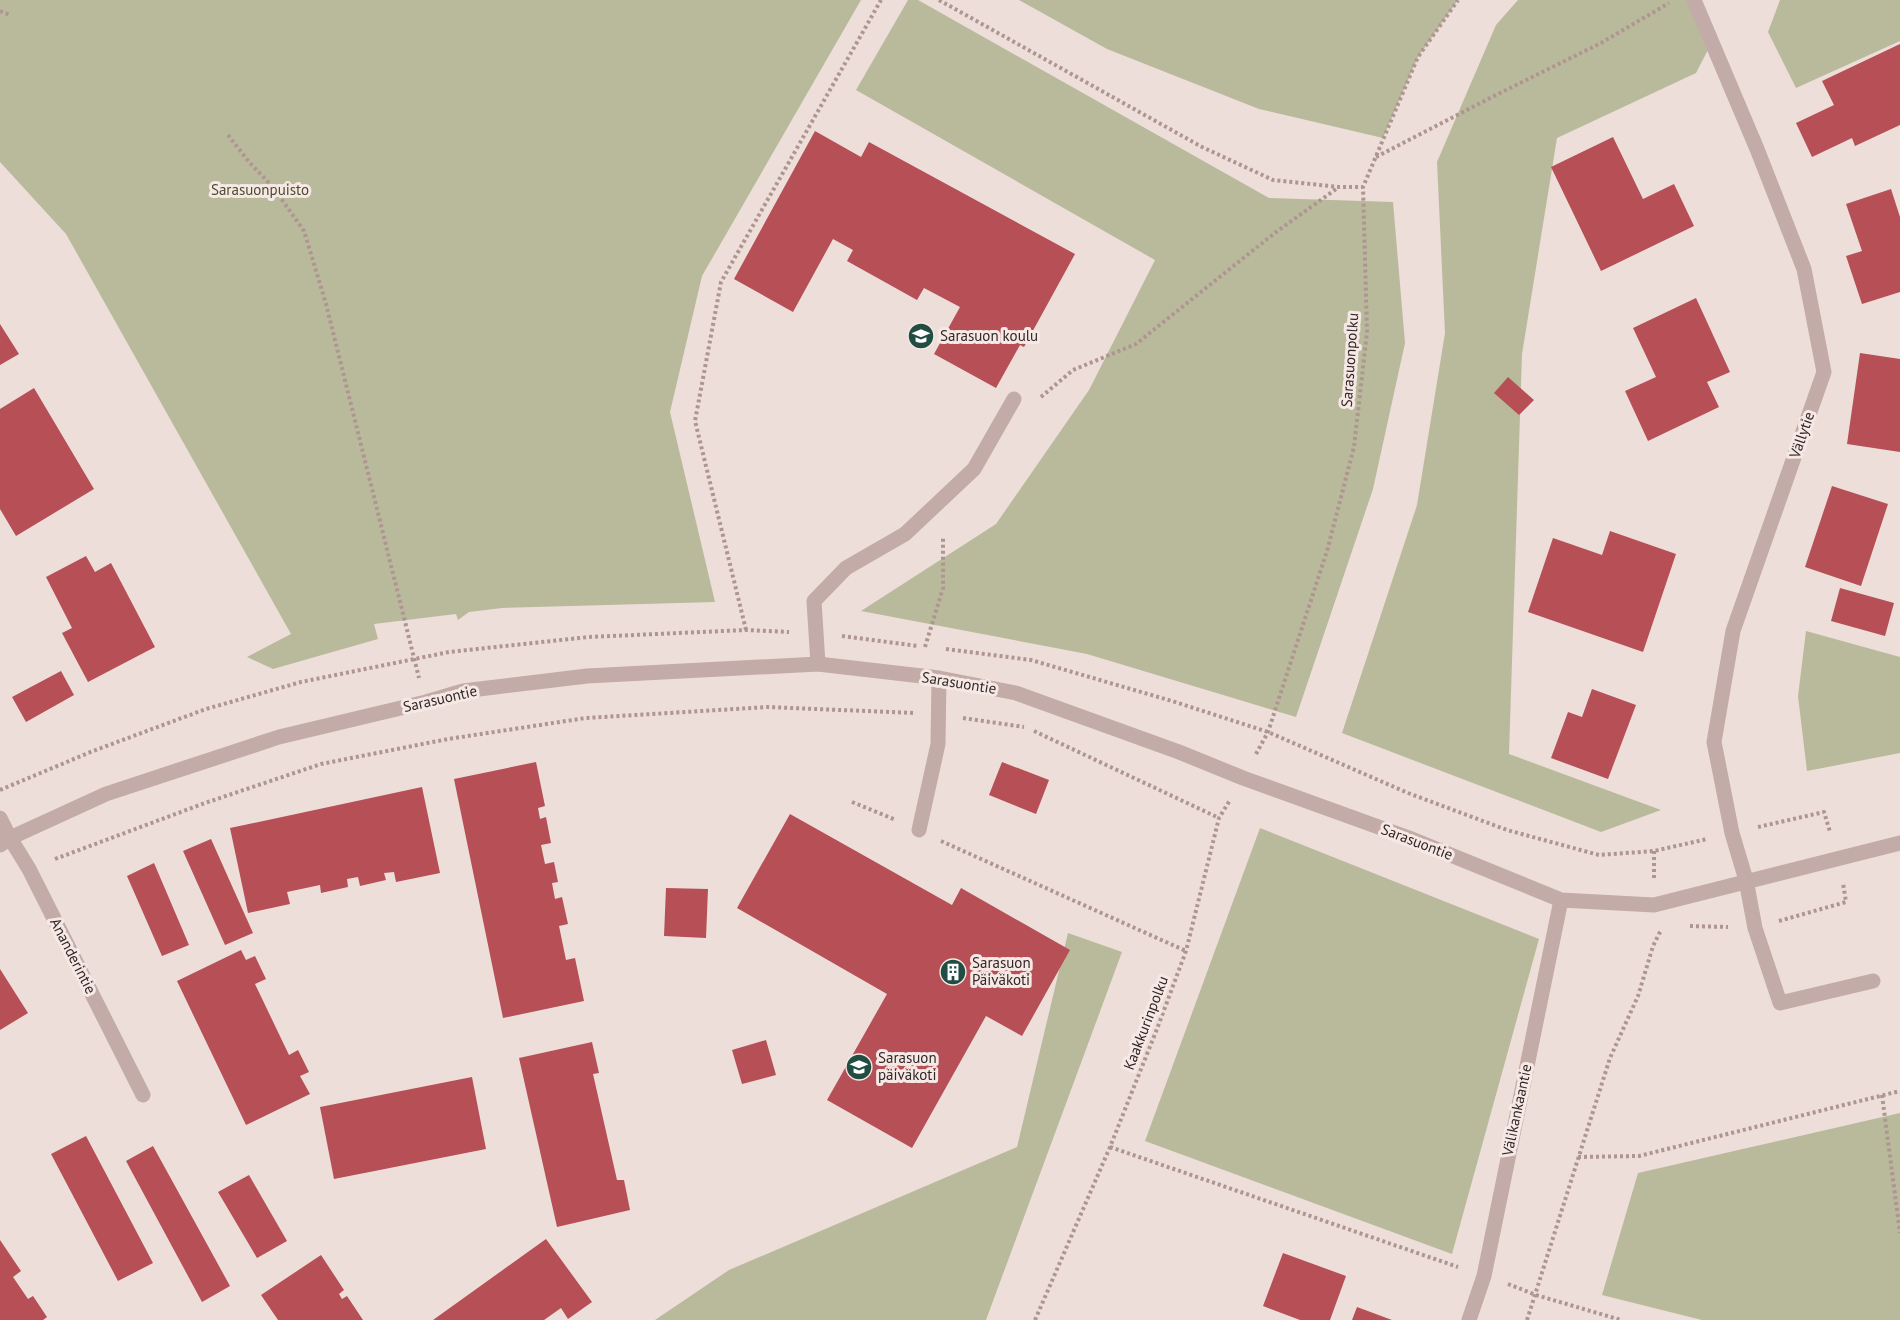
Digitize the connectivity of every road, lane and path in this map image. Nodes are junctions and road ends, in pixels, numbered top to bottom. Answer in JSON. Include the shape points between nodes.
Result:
{"nodes":[{"id":1,"x":881,"y":0,"type":"edge"},
{"id":2,"x":939,"y":0,"type":"edge"},
{"id":3,"x":1458,"y":0,"type":"edge"},
{"id":4,"x":1674,"y":0,"type":"edge"},
{"id":5,"x":1694,"y":0,"type":"edge"},
{"id":6,"x":0,"y":11,"type":"edge"},
{"id":7,"x":10,"y":15,"type":"dead end"},
{"id":8,"x":228,"y":135,"type":"dead end"},
{"id":9,"x":1376,"y":157,"type":"junction"},
{"id":10,"x":1363,"y":186,"type":"junction"},
{"id":11,"x":1339,"y":187,"type":"junction"},
{"id":12,"x":1040,"y":398,"type":"dead end"},
{"id":13,"x":1014,"y":399,"type":"dead end"},
{"id":14,"x":943,"y":498,"type":"junction"},
{"id":15,"x":746,"y":630,"type":"dead end"},
{"id":16,"x":925,"y":647,"type":"dead end"},
{"id":17,"x":818,"y":664,"type":"junction"},
{"id":18,"x":939,"y":678,"type":"junction"},
{"id":19,"x":426,"y":702,"type":"junction"},
{"id":20,"x":940,"y":714,"type":"junction"},
{"id":21,"x":1268,"y":732,"type":"junction"},
{"id":22,"x":1243,"y":778,"type":"junction"},
{"id":23,"x":852,"y":802,"type":"dead end"},
{"id":24,"x":0,"y":818,"type":"edge"},
{"id":25,"x":1219,"y":818,"type":"junction"},
{"id":26,"x":919,"y":830,"type":"junction"},
{"id":27,"x":1732,"y":833,"type":"junction"},
{"id":28,"x":5,"y":842,"type":"edge"},
{"id":29,"x":1900,"y":843,"type":"edge"},
{"id":30,"x":1654,"y":851,"type":"junction"},
{"id":31,"x":29,"y":869,"type":"junction"},
{"id":32,"x":1746,"y":880,"type":"junction"},
{"id":33,"x":1561,"y":900,"type":"junction"},
{"id":34,"x":1654,"y":905,"type":"junction"},
{"id":35,"x":1186,"y":951,"type":"junction"},
{"id":36,"x":1873,"y":981,"type":"dead end"},
{"id":37,"x":1900,"y":1091,"type":"edge"},
{"id":38,"x":143,"y":1095,"type":"dead end"},
{"id":39,"x":1882,"y":1095,"type":"junction"},
{"id":40,"x":1110,"y":1147,"type":"junction"},
{"id":41,"x":1578,"y":1157,"type":"junction"},
{"id":42,"x":1900,"y":1233,"type":"edge"},
{"id":43,"x":1484,"y":1276,"type":"junction"},
{"id":44,"x":1536,"y":1295,"type":"junction"},
{"id":45,"x":1035,"y":1320,"type":"edge"},
{"id":46,"x":1469,"y":1320,"type":"edge"},
{"id":47,"x":1527,"y":1320,"type":"edge"},
{"id":48,"x":1621,"y":1320,"type":"edge"}],
"edges":[{"from":1,"to":15,"type":"path","via":[[721,282],[695,421]]},
{"from":2,"to":11,"type":"path","via":[[1202,147],[1273,180]]},
{"from":3,"to":9,"type":"path","name":"Sarasuonpolku","via":[[1418,57]]},
{"from":4,"to":9,"type":"path","via":[[1601,43]]},
{"from":5,"to":27,"type":"street","name":"Vällytie","via":[[1804,269],[1824,372],[1733,631],[1714,742]]},
{"from":6,"to":7,"type":"path"},
{"from":8,"to":19,"type":"path","via":[[273,187],[304,231]]},
{"from":9,"to":10,"type":"path","name":"Sarasuonpolku"},
{"from":10,"to":11,"type":"path"},
{"from":10,"to":21,"type":"path","name":"Sarasuonpolku","via":[[1367,332],[1354,447],[1327,551]]},
{"from":11,"to":12,"type":"path","via":[[1276,232],[1136,345],[1072,370]]},
{"from":13,"to":14,"type":"street","via":[[974,469]]},
{"from":14,"to":16,"type":"path","via":[[943,588]]},
{"from":14,"to":17,"type":"street","via":[[905,534],[846,568],[814,601]]},
{"from":17,"to":18,"type":"street","name":"Sarasuontie"},
{"from":17,"to":19,"type":"street","name":"Sarasuontie","via":[[587,676],[463,691]]},
{"from":18,"to":20,"type":"street"},
{"from":18,"to":22,"type":"street","name":"Sarasuontie","via":[[1016,693]]},
{"from":19,"to":28,"type":"street","name":"Sarasuontie","via":[[279,737],[117,790]]},
{"from":20,"to":25,"type":"path","via":[[1027,727]]},
{"from":20,"to":26,"type":"street","via":[[939,744]]},
{"from":20,"to":31,"type":"path","via":[[768,707],[586,718],[448,739],[321,764]]},
{"from":21,"to":22,"type":"path","name":"Kaakkurinpolku"},
{"from":21,"to":30,"type":"path","via":[[1407,793],[1507,830],[1599,855]]},
{"from":22,"to":25,"type":"path","name":"Kaakkurinpolku"},
{"from":22,"to":33,"type":"street","name":"Sarasuontie","via":[[1408,838]]},
{"from":23,"to":26,"type":"path"},
{"from":24,"to":28,"type":"street","name":"Ananderintie"},
{"from":25,"to":35,"type":"path","name":"Kaakkurinpolku"},
{"from":26,"to":35,"type":"path"},
{"from":27,"to":30,"type":"path"},
{"from":27,"to":32,"type":"street","name":"Vällytie"},
{"from":28,"to":31,"type":"street","name":"Ananderintie"},
{"from":29,"to":32,"type":"street","name":"Sarasuontie"},
{"from":30,"to":34,"type":"path"},
{"from":31,"to":38,"type":"street","name":"Ananderintie"},
{"from":32,"to":34,"type":"street","name":"Sarasuontie"},
{"from":32,"to":36,"type":"street","name":"Vällytie","via":[[1755,928],[1780,1003]]},
{"from":33,"to":34,"type":"street","name":"Sarasuontie"},
{"from":33,"to":43,"type":"street","name":"Välikankaantie"},
{"from":34,"to":41,"type":"path","via":[[1664,925],[1610,1058]]},
{"from":35,"to":40,"type":"path","name":"Kaakkurinpolku"},
{"from":37,"to":39,"type":"path"},
{"from":39,"to":41,"type":"path","via":[[1639,1156]]},
{"from":39,"to":42,"type":"path"},
{"from":40,"to":43,"type":"path"},
{"from":40,"to":45,"type":"path","name":"Kaakkurinpolku"},
{"from":41,"to":44,"type":"path"},
{"from":43,"to":44,"type":"path"},
{"from":43,"to":46,"type":"street","name":"Välikankaantie"},
{"from":44,"to":47,"type":"path"},
{"from":44,"to":48,"type":"path"}]}
